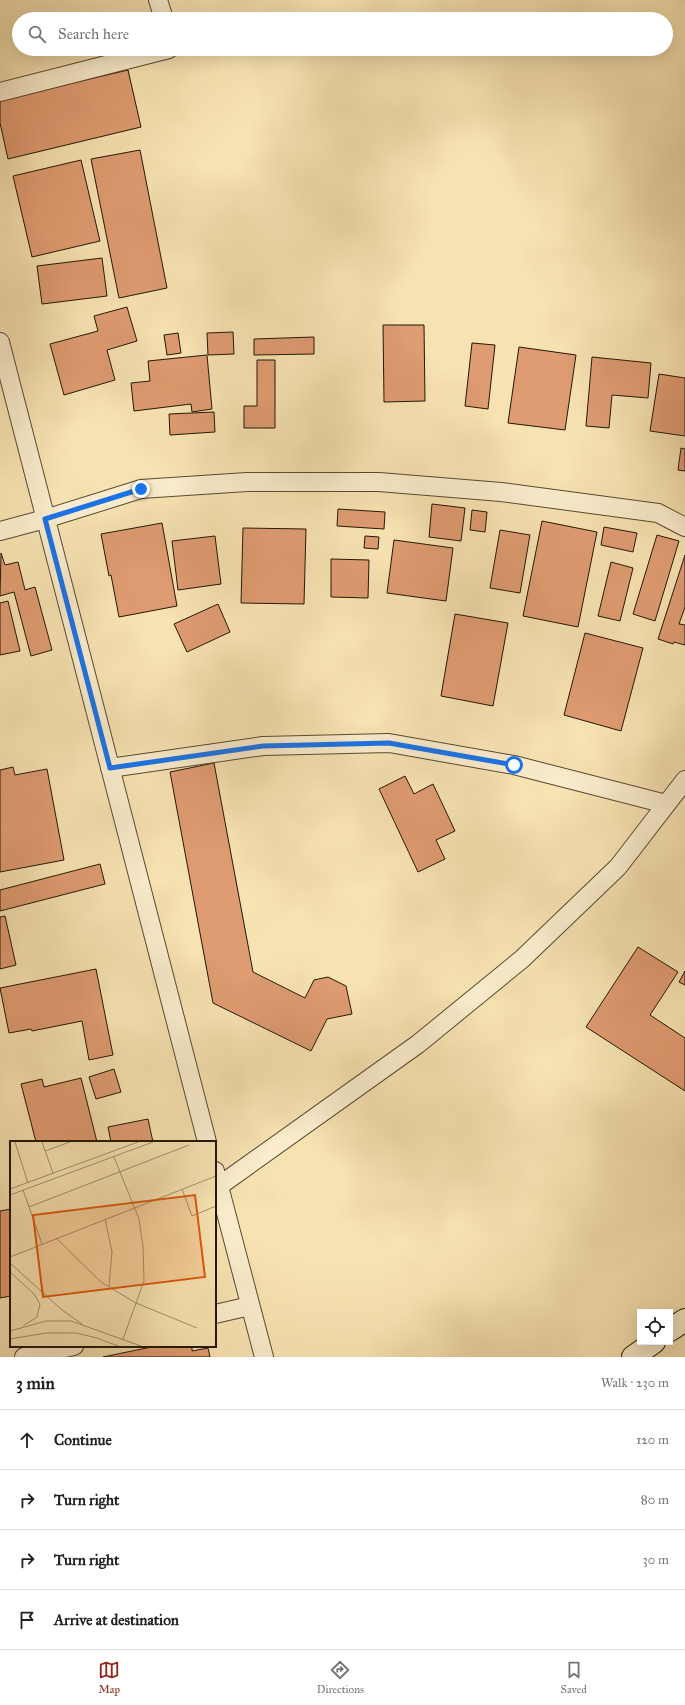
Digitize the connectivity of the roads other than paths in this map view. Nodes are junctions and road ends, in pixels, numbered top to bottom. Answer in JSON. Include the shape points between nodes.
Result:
{"nodes":[{"id":1,"x":158,"y":0,"type":"edge"},
{"id":2,"x":162,"y":12,"type":"edge"},
{"id":3,"x":141,"y":56,"type":"edge"},
{"id":4,"x":0,"y":92,"type":"edge"},
{"id":5,"x":0,"y":342,"type":"edge"},
{"id":6,"x":45,"y":519,"type":"junction"},
{"id":7,"x":685,"y":526,"type":"edge"},
{"id":8,"x":0,"y":531,"type":"edge"},
{"id":9,"x":110,"y":768,"type":"junction"},
{"id":10,"x":685,"y":780,"type":"edge"},
{"id":11,"x":666,"y":804,"type":"junction"},
{"id":12,"x":207,"y":1141,"type":"edge"},
{"id":13,"x":217,"y":1178,"type":"edge"},
{"id":14,"x":250,"y":1306,"type":"junction"},
{"id":15,"x":216,"y":1314,"type":"edge"},
{"id":16,"x":685,"y":1320,"type":"edge"},
{"id":17,"x":673,"y":1328,"type":"edge"},
{"id":18,"x":650,"y":1345,"type":"edge"},
{"id":19,"x":69,"y":1347,"type":"edge"},
{"id":20,"x":24,"y":1357,"type":"edge"},
{"id":21,"x":264,"y":1357,"type":"edge"},
{"id":22,"x":632,"y":1357,"type":"edge"}],
"edges":[{"from":1,"to":2,"type":"street"},
{"from":3,"to":4,"type":"street"},
{"from":5,"to":6,"type":"street"},
{"from":6,"to":7,"type":"street","via":[[141,489],[247,482],[379,482],[501,492],[658,513]]},
{"from":6,"to":8,"type":"street"},
{"from":6,"to":9,"type":"street"},
{"from":9,"to":11,"type":"street","via":[[263,746],[389,743],[514,765]]},
{"from":9,"to":12,"type":"street"},
{"from":10,"to":11,"type":"street"},
{"from":11,"to":13,"type":"street","via":[[618,867],[522,959],[418,1044]]},
{"from":13,"to":14,"type":"street"},
{"from":14,"to":15,"type":"street"},
{"from":14,"to":21,"type":"street"},
{"from":16,"to":17,"type":"main road"},
{"from":18,"to":22,"type":"main road"},
{"from":19,"to":20,"type":"street"}]}
